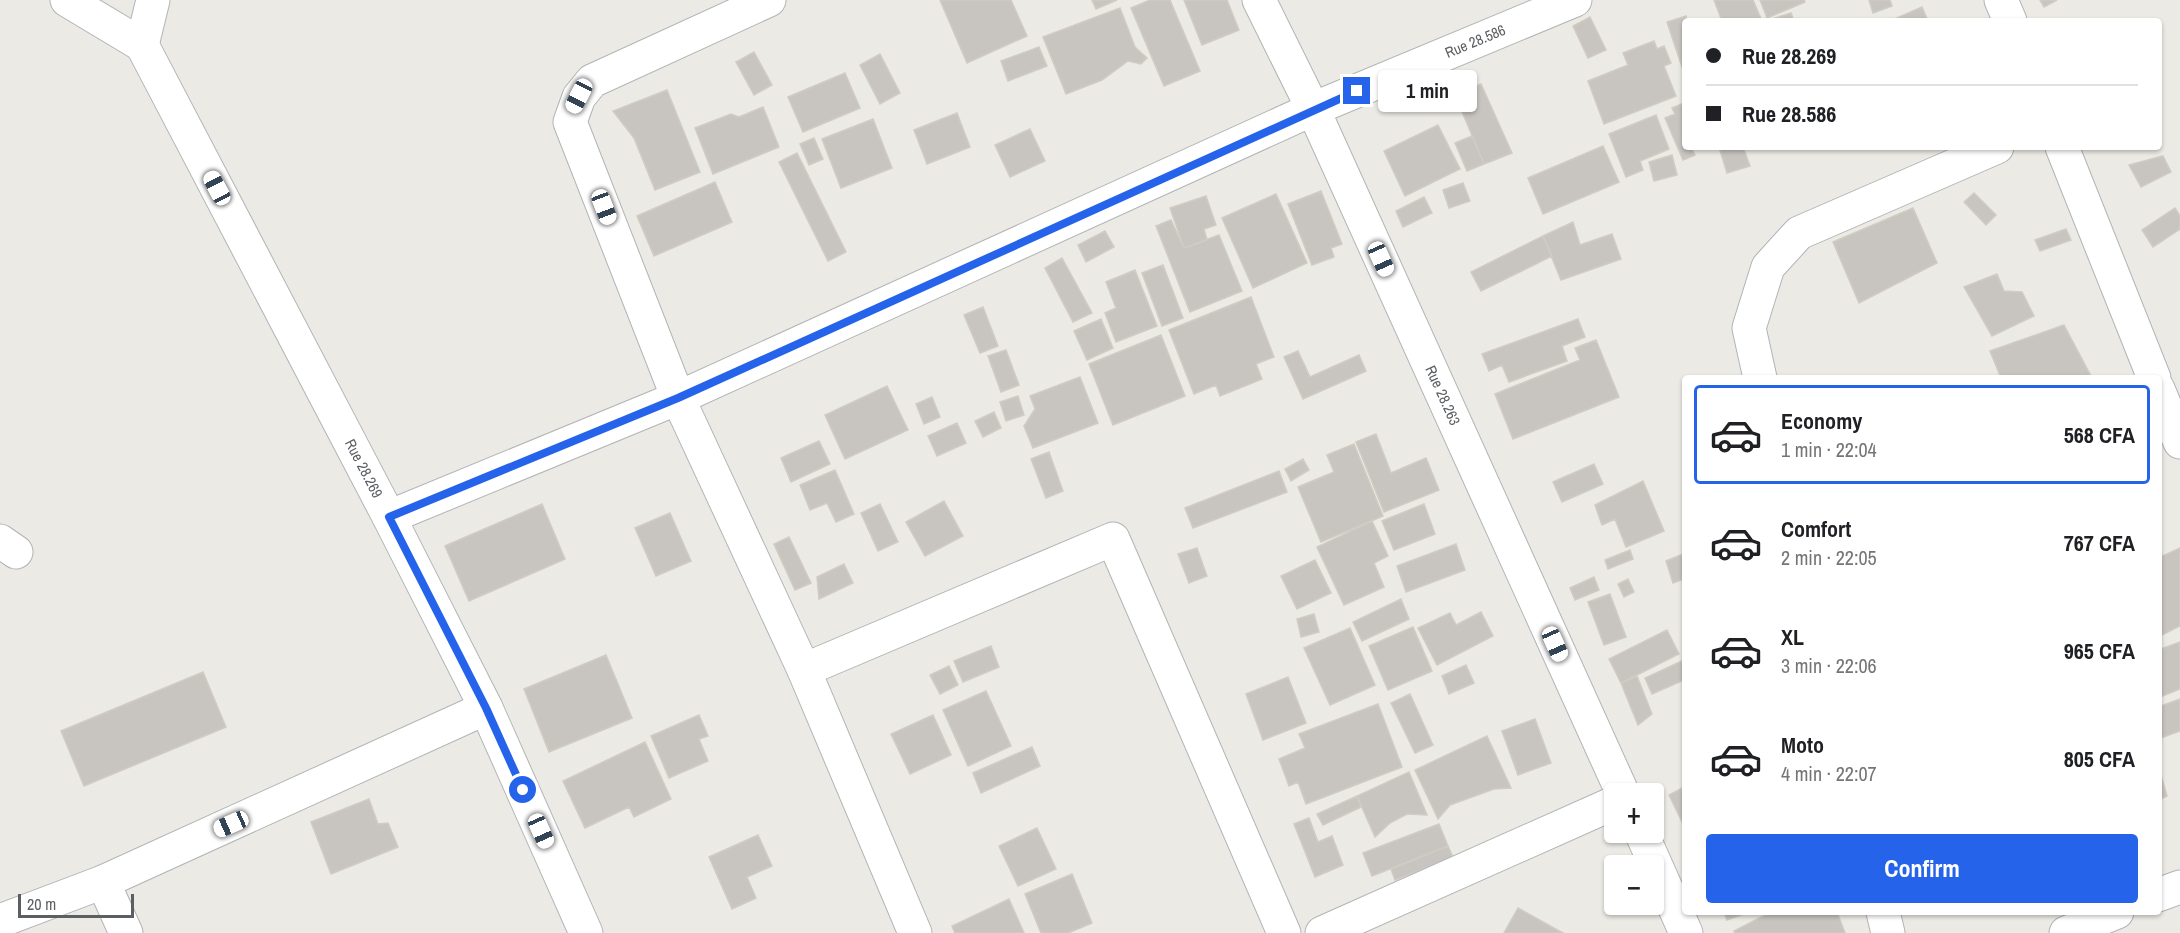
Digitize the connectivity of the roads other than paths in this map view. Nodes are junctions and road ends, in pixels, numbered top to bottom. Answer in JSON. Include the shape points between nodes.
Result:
{"nodes":[{"id":1,"x":67,"y":0,"type":"edge"},
{"id":2,"x":153,"y":0,"type":"edge"},
{"id":3,"x":769,"y":0,"type":"edge"},
{"id":4,"x":1259,"y":0,"type":"edge"},
{"id":5,"x":1575,"y":0,"type":"edge"},
{"id":6,"x":2001,"y":0,"type":"edge"},
{"id":7,"x":2009,"y":18,"type":"edge"},
{"id":8,"x":142,"y":45,"type":"junction"},
{"id":9,"x":1313,"y":109,"type":"junction"},
{"id":10,"x":1990,"y":150,"type":"edge"},
{"id":11,"x":2063,"y":150,"type":"edge"},
{"id":12,"x":1759,"y":375,"type":"edge"},
{"id":13,"x":2153,"y":375,"type":"edge"},
{"id":14,"x":678,"y":398,"type":"junction"},
{"id":15,"x":2162,"y":399,"type":"edge"},
{"id":16,"x":2180,"y":442,"type":"edge"},
{"id":17,"x":389,"y":517,"type":"junction"},
{"id":18,"x":804,"y":670,"type":"junction"},
{"id":19,"x":486,"y":708,"type":"junction"},
{"id":20,"x":1618,"y":783,"type":"edge"},
{"id":21,"x":1604,"y":807,"type":"edge"},
{"id":22,"x":1646,"y":843,"type":"edge"},
{"id":23,"x":103,"y":882,"type":"junction"},
{"id":24,"x":2180,"y":887,"type":"edge"},
{"id":25,"x":2162,"y":894,"type":"edge"},
{"id":26,"x":1884,"y":915,"type":"edge"},
{"id":27,"x":2110,"y":915,"type":"edge"},
{"id":28,"x":0,"y":921,"type":"edge"},
{"id":29,"x":126,"y":933,"type":"edge"},
{"id":30,"x":586,"y":933,"type":"edge"},
{"id":31,"x":915,"y":933,"type":"edge"},
{"id":32,"x":1284,"y":933,"type":"edge"},
{"id":33,"x":1322,"y":933,"type":"edge"},
{"id":34,"x":1686,"y":933,"type":"edge"},
{"id":35,"x":1888,"y":933,"type":"edge"},
{"id":36,"x":2066,"y":933,"type":"edge"}],
"edges":[{"from":1,"to":8,"type":"street"},
{"from":2,"to":8,"type":"street"},
{"from":3,"to":14,"type":"street","via":[[592,81],[574,107],[570,122]]},
{"from":4,"to":9,"type":"street","name":"Rue 28.263"},
{"from":5,"to":9,"type":"street","name":"Rue 28.586"},
{"from":6,"to":7,"type":"street"},
{"from":8,"to":17,"type":"street","name":"Rue 28.269"},
{"from":9,"to":14,"type":"street","name":"Rue 28.586"},
{"from":9,"to":20,"type":"street","name":"Rue 28.263"},
{"from":10,"to":12,"type":"street","via":[[1799,234],[1768,267],[1749,328]]},
{"from":11,"to":13,"type":"street"},
{"from":14,"to":17,"type":"street","name":"Rue 28.586"},
{"from":14,"to":18,"type":"street"},
{"from":15,"to":16,"type":"street"},
{"from":17,"to":19,"type":"street","name":"Rue 28.269"},
{"from":18,"to":31,"type":"street"},
{"from":18,"to":32,"type":"street","via":[[1113,539]]},
{"from":19,"to":23,"type":"street"},
{"from":19,"to":30,"type":"street","name":"Rue 28.269"},
{"from":21,"to":33,"type":"street"},
{"from":22,"to":34,"type":"street"},
{"from":23,"to":28,"type":"street"},
{"from":23,"to":29,"type":"street"},
{"from":24,"to":25,"type":"street"},
{"from":26,"to":35,"type":"street"},
{"from":27,"to":36,"type":"street"}]}
